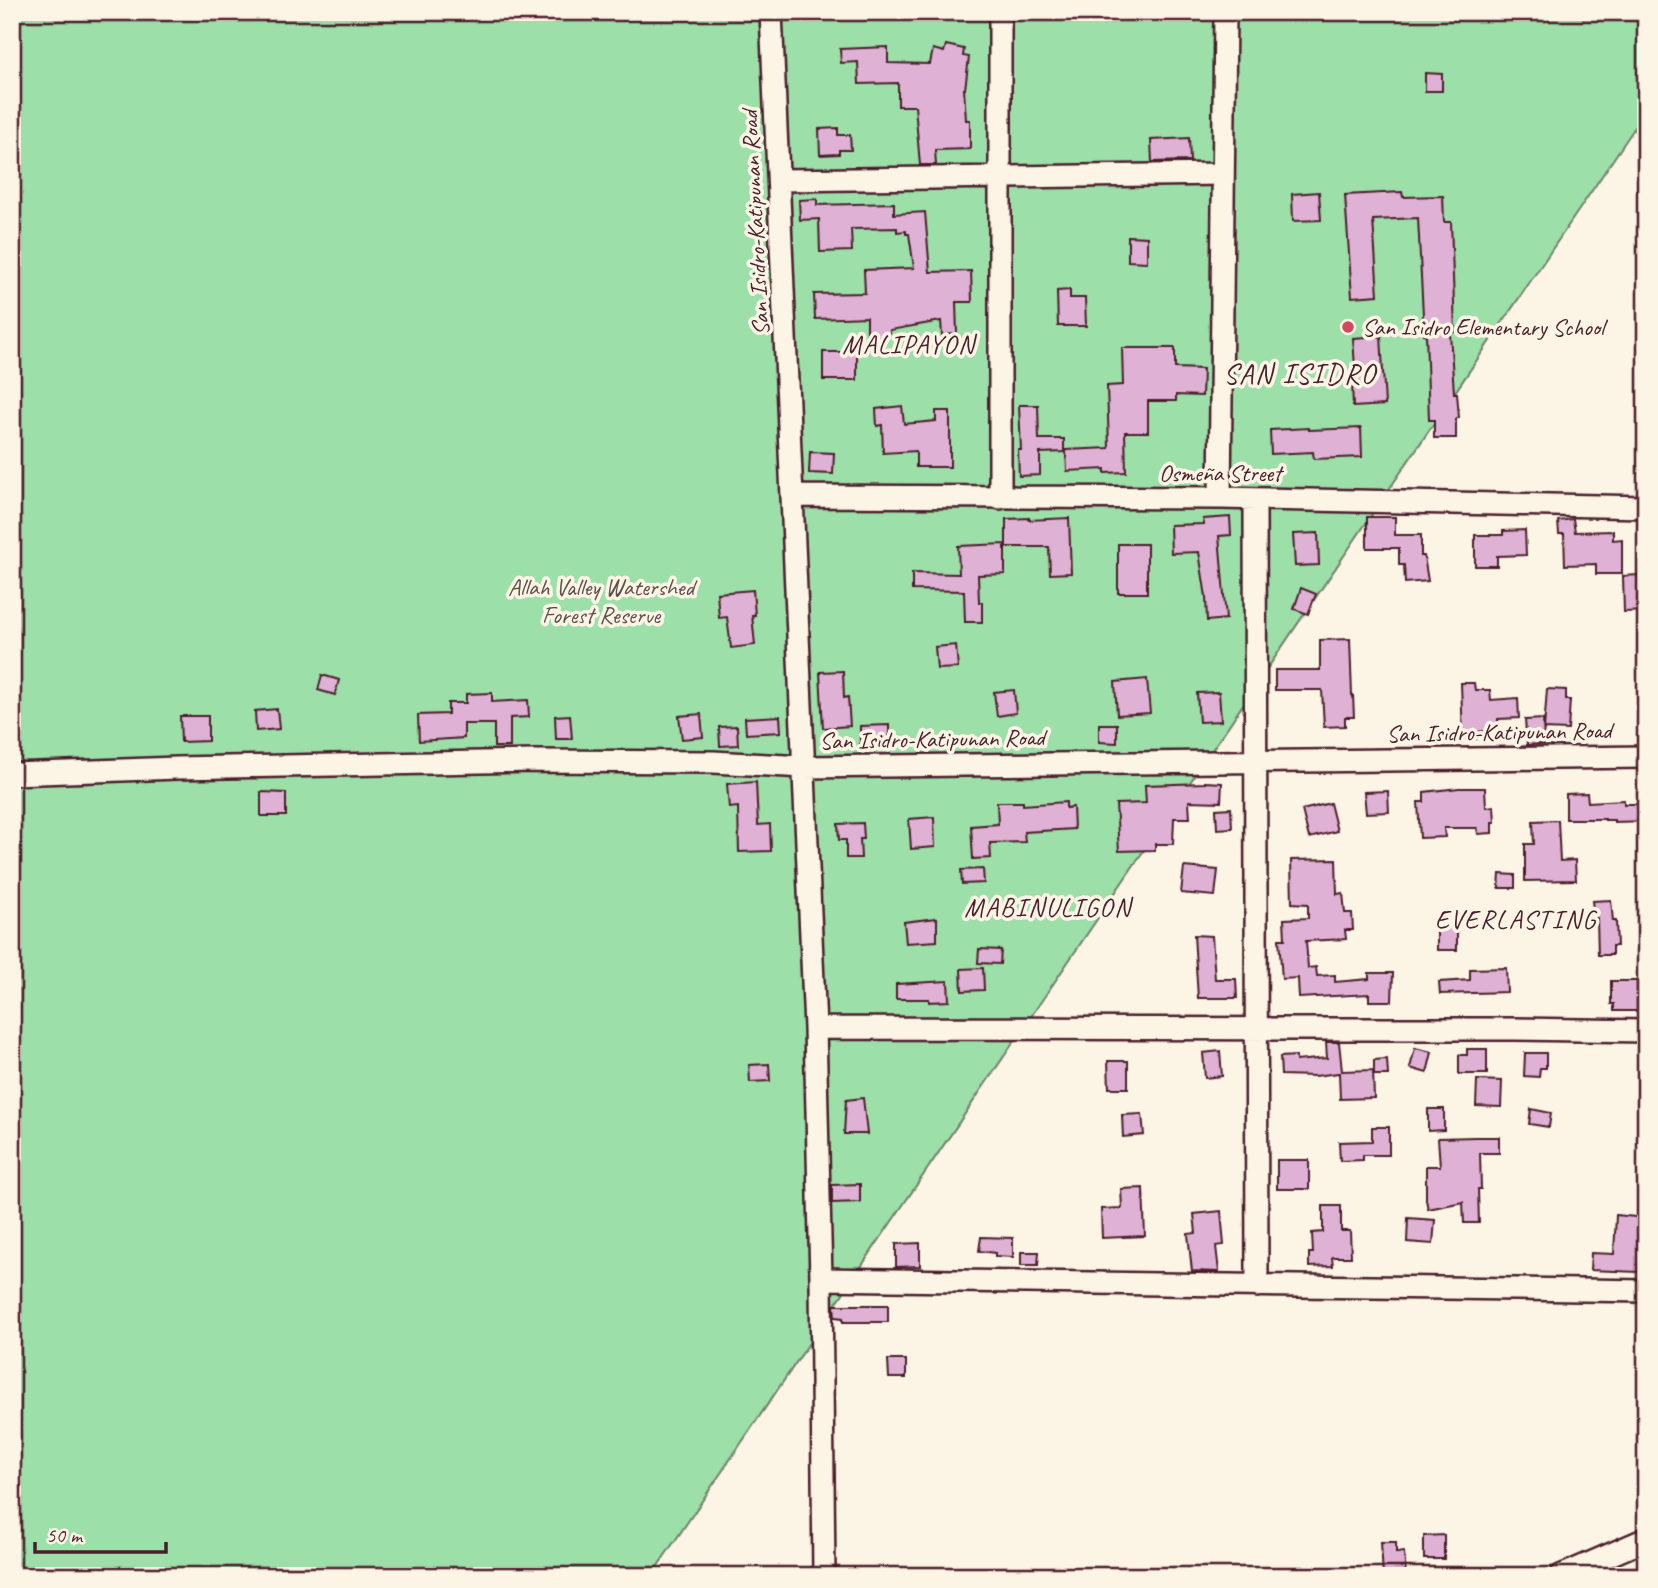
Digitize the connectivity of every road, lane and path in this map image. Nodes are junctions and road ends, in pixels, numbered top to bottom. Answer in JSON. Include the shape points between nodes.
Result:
{"nodes":[{"id":1,"x":771,"y":12,"type":"edge"},
{"id":2,"x":1000,"y":12,"type":"edge"},
{"id":3,"x":1225,"y":12,"type":"edge"},
{"id":4,"x":1223,"y":174,"type":"junction"},
{"id":5,"x":1000,"y":177,"type":"junction"},
{"id":6,"x":779,"y":180,"type":"junction"},
{"id":7,"x":793,"y":496,"type":"junction"},
{"id":8,"x":1000,"y":498,"type":"junction"},
{"id":9,"x":1220,"y":498,"type":"junction"},
{"id":10,"x":1255,"y":499,"type":"junction"},
{"id":11,"x":1646,"y":507,"type":"edge"},
{"id":12,"x":1646,"y":757,"type":"edge"},
{"id":13,"x":1256,"y":761,"type":"junction"},
{"id":14,"x":805,"y":767,"type":"junction"},
{"id":15,"x":12,"y":774,"type":"edge"},
{"id":16,"x":816,"y":1028,"type":"junction"},
{"id":17,"x":1256,"y":1029,"type":"junction"},
{"id":18,"x":1646,"y":1031,"type":"edge"},
{"id":19,"x":821,"y":1279,"type":"junction"},
{"id":20,"x":1257,"y":1286,"type":"junction"},
{"id":21,"x":1646,"y":1291,"type":"edge"},
{"id":22,"x":1646,"y":1539,"type":"edge"},
{"id":23,"x":824,"y":1576,"type":"edge"},
{"id":24,"x":1561,"y":1576,"type":"edge"}],
"edges":[{"from":1,"to":6,"type":"street","name":"San Isidro-Katipunan Road"},
{"from":2,"to":5,"type":"street"},
{"from":3,"to":4,"type":"street"},
{"from":4,"to":5,"type":"street"},
{"from":4,"to":9,"type":"street"},
{"from":5,"to":6,"type":"street"},
{"from":5,"to":8,"type":"street"},
{"from":6,"to":7,"type":"street","name":"San Isidro-Katipunan Road"},
{"from":7,"to":8,"type":"street","name":"Osmeña Street"},
{"from":7,"to":14,"type":"street","name":"San Isidro-Katipunan Road"},
{"from":8,"to":9,"type":"street","name":"Osmeña Street"},
{"from":9,"to":10,"type":"street","name":"Osmeña Street"},
{"from":10,"to":11,"type":"street","name":"Osmeña Street"},
{"from":10,"to":13,"type":"street"},
{"from":12,"to":13,"type":"street","name":"San Isidro-Katipunan Road"},
{"from":13,"to":14,"type":"street","name":"San Isidro-Katipunan Road"},
{"from":13,"to":17,"type":"street"},
{"from":14,"to":15,"type":"street","via":[[532,761]]},
{"from":14,"to":16,"type":"street"},
{"from":16,"to":17,"type":"street"},
{"from":16,"to":19,"type":"street"},
{"from":17,"to":18,"type":"street"},
{"from":17,"to":20,"type":"street"},
{"from":19,"to":20,"type":"street"},
{"from":19,"to":23,"type":"street"},
{"from":20,"to":21,"type":"street"},
{"from":22,"to":24,"type":"street"}]}
